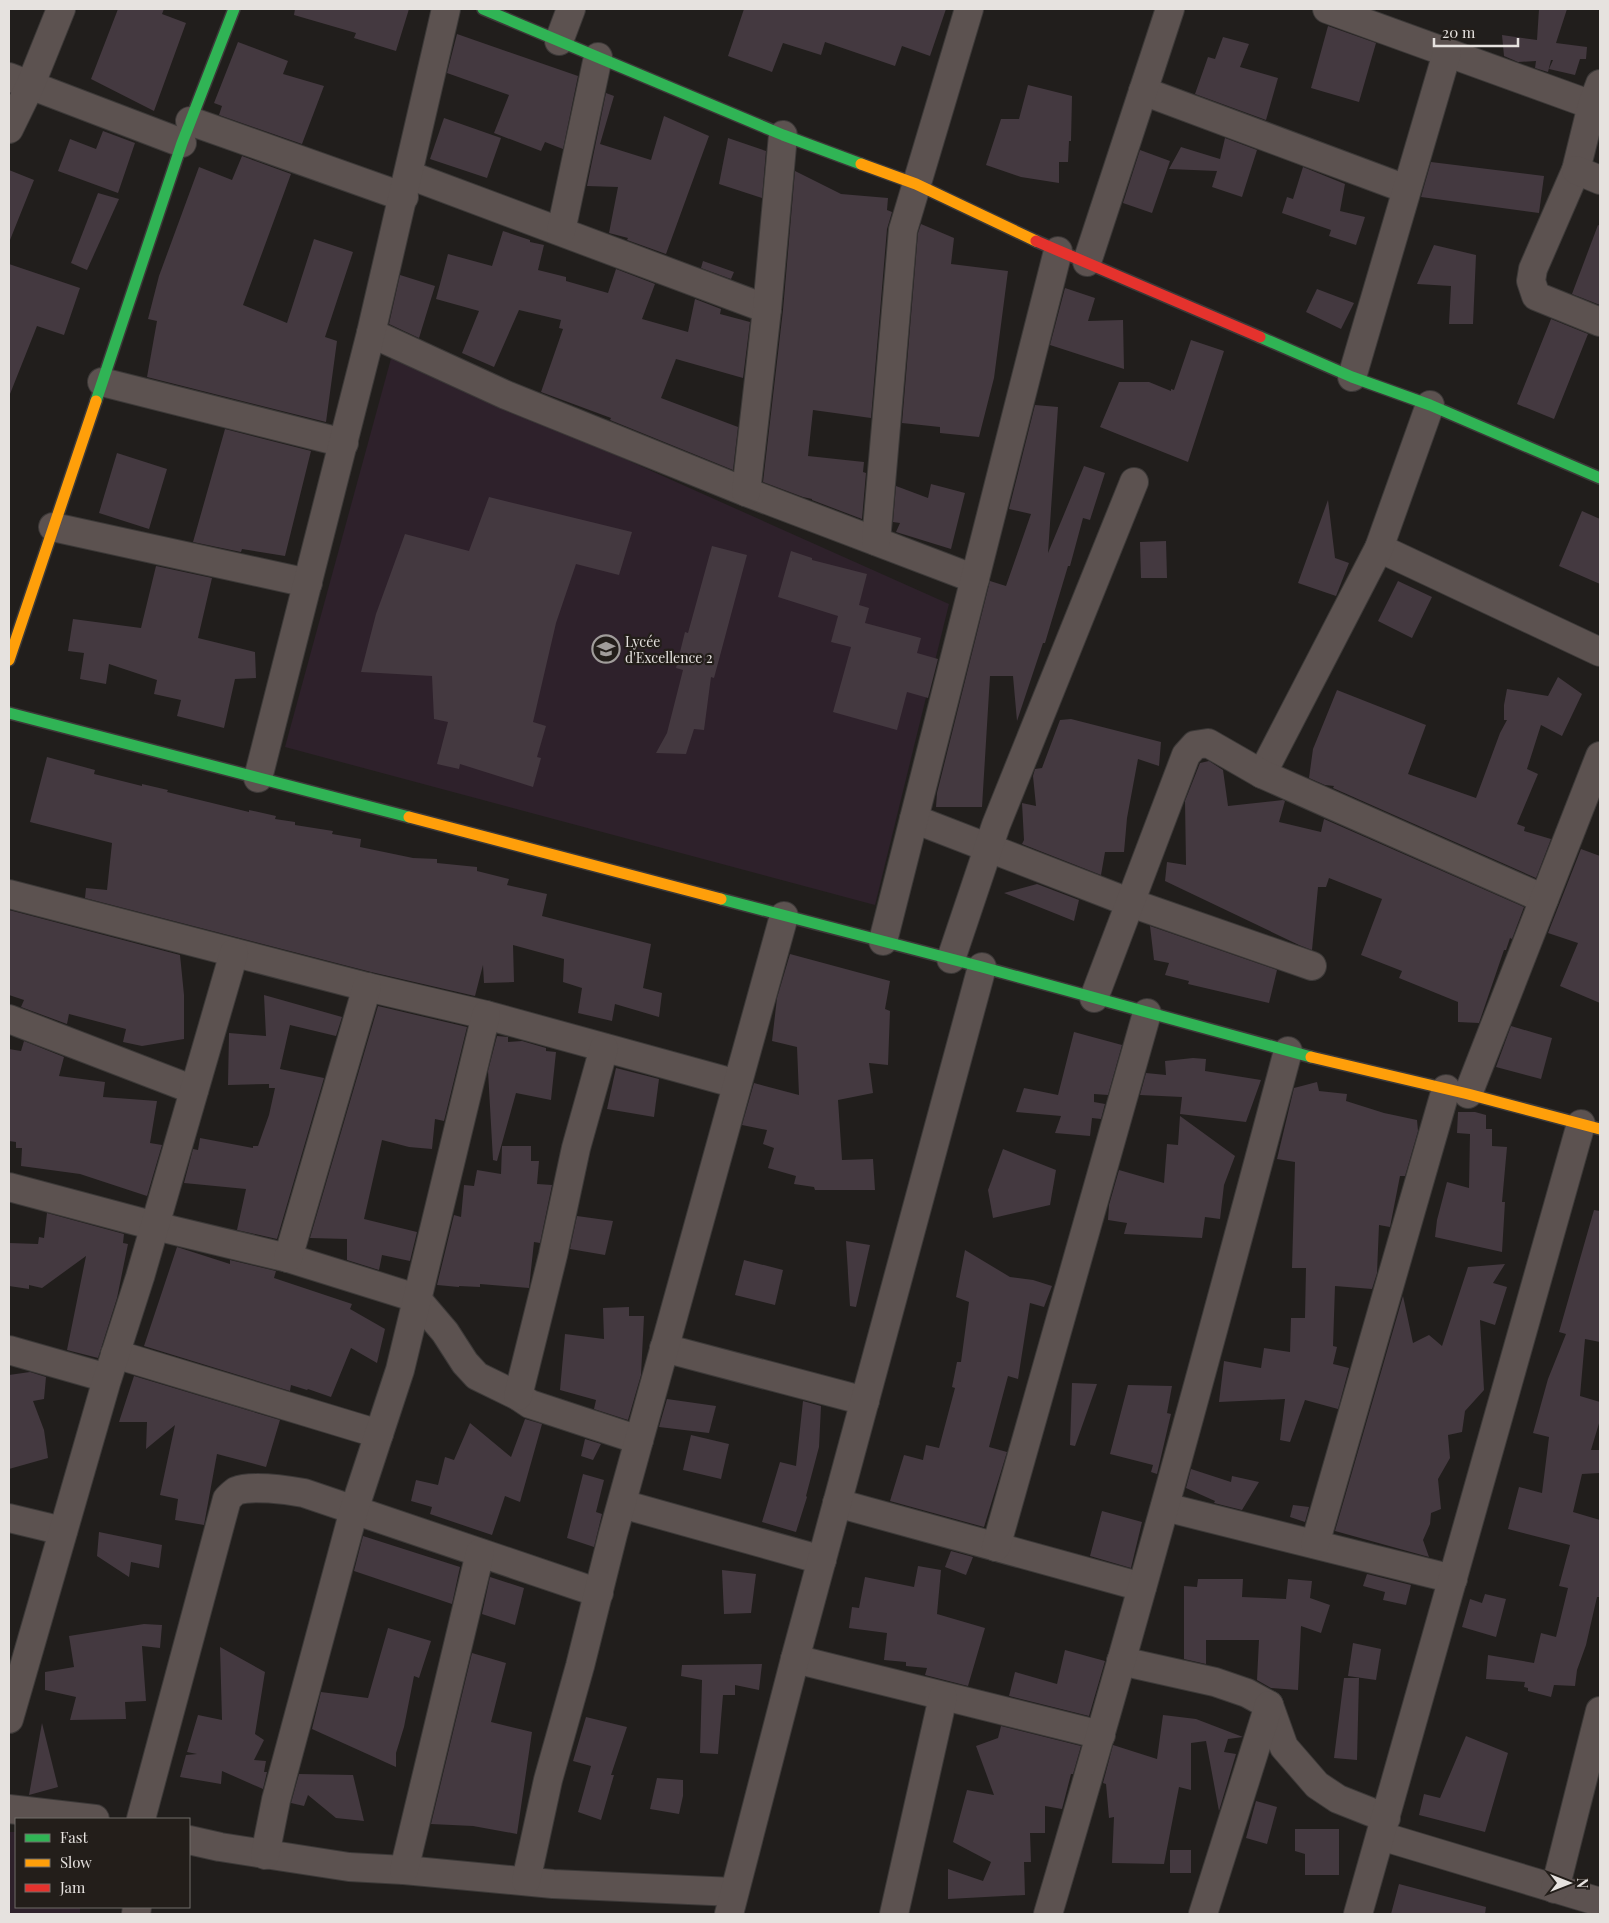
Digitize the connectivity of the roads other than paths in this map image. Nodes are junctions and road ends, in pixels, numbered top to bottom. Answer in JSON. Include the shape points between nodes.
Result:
{"nodes":[{"id":1,"x":61,"y":9,"type":"edge"},
{"id":2,"x":234,"y":9,"type":"edge"},
{"id":3,"x":446,"y":9,"type":"edge"},
{"id":4,"x":483,"y":9,"type":"edge"},
{"id":5,"x":571,"y":9,"type":"edge"},
{"id":6,"x":969,"y":9,"type":"edge"},
{"id":7,"x":1170,"y":9,"type":"edge"},
{"id":8,"x":1327,"y":9,"type":"edge"},
{"id":9,"x":560,"y":41,"type":"junction"},
{"id":10,"x":1447,"y":52,"type":"junction"},
{"id":11,"x":598,"y":57,"type":"junction"},
{"id":12,"x":19,"y":82,"type":"edge"},
{"id":13,"x":1143,"y":91,"type":"junction"},
{"id":14,"x":1596,"y":94,"type":"edge"},
{"id":15,"x":9,"y":129,"type":"edge"},
{"id":16,"x":186,"y":132,"type":"junction"},
{"id":17,"x":783,"y":135,"type":"junction"},
{"id":18,"x":1588,"y":175,"type":"edge"},
{"id":19,"x":916,"y":184,"type":"junction"},
{"id":20,"x":406,"y":186,"type":"junction"},
{"id":21,"x":1406,"y":189,"type":"junction"},
{"id":22,"x":561,"y":232,"type":"junction"},
{"id":23,"x":1058,"y":251,"type":"junction"},
{"id":24,"x":1087,"y":262,"type":"junction"},
{"id":25,"x":767,"y":309,"type":"junction"},
{"id":26,"x":1600,"y":322,"type":"edge"},
{"id":27,"x":371,"y":333,"type":"junction"},
{"id":28,"x":1352,"y":377,"type":"junction"},
{"id":29,"x":102,"y":382,"type":"junction"},
{"id":30,"x":1430,"y":405,"type":"junction"},
{"id":31,"x":344,"y":443,"type":"junction"},
{"id":32,"x":1600,"y":478,"type":"edge"},
{"id":33,"x":1134,"y":482,"type":"dead end"},
{"id":34,"x":746,"y":492,"type":"junction"},
{"id":35,"x":53,"y":527,"type":"junction"},
{"id":36,"x":876,"y":541,"type":"junction"},
{"id":37,"x":1379,"y":548,"type":"junction"},
{"id":38,"x":975,"y":579,"type":"junction"},
{"id":39,"x":308,"y":583,"type":"junction"},
{"id":40,"x":1600,"y":652,"type":"edge"},
{"id":41,"x":9,"y":660,"type":"edge"},
{"id":42,"x":9,"y":713,"type":"edge"},
{"id":43,"x":1600,"y":756,"type":"edge"},
{"id":44,"x":1262,"y":774,"type":"junction"},
{"id":45,"x":258,"y":778,"type":"junction"},
{"id":46,"x":914,"y":819,"type":"junction"},
{"id":47,"x":988,"y":846,"type":"junction"},
{"id":48,"x":9,"y":894,"type":"edge"},
{"id":49,"x":1544,"y":899,"type":"junction"},
{"id":50,"x":1131,"y":903,"type":"junction"},
{"id":51,"x":784,"y":916,"type":"junction"},
{"id":52,"x":883,"y":941,"type":"junction"},
{"id":53,"x":234,"y":953,"type":"junction"},
{"id":54,"x":951,"y":959,"type":"junction"},
{"id":55,"x":1312,"y":966,"type":"dead end"},
{"id":56,"x":982,"y":967,"type":"junction"},
{"id":57,"x":367,"y":987,"type":"junction"},
{"id":58,"x":1094,"y":998,"type":"junction"},
{"id":59,"x":1147,"y":1013,"type":"junction"},
{"id":60,"x":486,"y":1015,"type":"junction"},
{"id":61,"x":9,"y":1019,"type":"edge"},
{"id":62,"x":604,"y":1048,"type":"junction"},
{"id":63,"x":1288,"y":1051,"type":"junction"},
{"id":64,"x":737,"y":1084,"type":"junction"},
{"id":65,"x":194,"y":1090,"type":"junction"},
{"id":66,"x":1457,"y":1092,"type":"junction"},
{"id":67,"x":1591,"y":1126,"type":"edge"},
{"id":68,"x":9,"y":1187,"type":"edge"},
{"id":69,"x":155,"y":1226,"type":"junction"},
{"id":70,"x":288,"y":1258,"type":"junction"},
{"id":71,"x":416,"y":1298,"type":"junction"},
{"id":72,"x":664,"y":1348,"type":"junction"},
{"id":73,"x":9,"y":1350,"type":"edge"},
{"id":74,"x":111,"y":1366,"type":"junction"},
{"id":75,"x":518,"y":1396,"type":"junction"},
{"id":76,"x":864,"y":1401,"type":"junction"},
{"id":77,"x":379,"y":1434,"type":"junction"},
{"id":78,"x":639,"y":1440,"type":"junction"},
{"id":79,"x":837,"y":1503,"type":"junction"},
{"id":80,"x":622,"y":1504,"type":"junction"},
{"id":81,"x":1164,"y":1507,"type":"junction"},
{"id":82,"x":354,"y":1510,"type":"junction"},
{"id":83,"x":9,"y":1518,"type":"edge"},
{"id":84,"x":63,"y":1531,"type":"junction"},
{"id":85,"x":1315,"y":1544,"type":"junction"},
{"id":86,"x":996,"y":1547,"type":"junction"},
{"id":87,"x":480,"y":1553,"type":"junction"},
{"id":88,"x":822,"y":1560,"type":"junction"},
{"id":89,"x":1454,"y":1579,"type":"junction"},
{"id":90,"x":1142,"y":1587,"type":"junction"},
{"id":91,"x":599,"y":1593,"type":"junction"},
{"id":92,"x":795,"y":1659,"type":"junction"},
{"id":93,"x":1121,"y":1662,"type":"junction"},
{"id":94,"x":943,"y":1697,"type":"junction"},
{"id":95,"x":1269,"y":1705,"type":"junction"},
{"id":96,"x":9,"y":1719,"type":"edge"},
{"id":97,"x":1599,"y":1724,"type":"edge"},
{"id":98,"x":1101,"y":1735,"type":"junction"},
{"id":99,"x":9,"y":1808,"type":"edge"},
{"id":100,"x":87,"y":1818,"type":"edge"},
{"id":101,"x":141,"y":1818,"type":"edge"},
{"id":102,"x":1384,"y":1827,"type":"junction"},
{"id":103,"x":190,"y":1840,"type":"edge"},
{"id":104,"x":265,"y":1855,"type":"junction"},
{"id":105,"x":404,"y":1870,"type":"junction"},
{"id":106,"x":526,"y":1881,"type":"junction"},
{"id":107,"x":1555,"y":1889,"type":"junction"},
{"id":108,"x":1600,"y":1902,"type":"edge"},
{"id":109,"x":731,"y":1903,"type":"edge"},
{"id":110,"x":894,"y":1914,"type":"edge"},
{"id":111,"x":1048,"y":1914,"type":"edge"},
{"id":112,"x":1203,"y":1914,"type":"edge"},
{"id":113,"x":1358,"y":1914,"type":"edge"}],
"edges":[{"from":1,"to":12,"type":"street"},
{"from":2,"to":16,"type":"street"},
{"from":3,"to":20,"type":"street"},
{"from":4,"to":9,"type":"street"},
{"from":5,"to":9,"type":"street"},
{"from":6,"to":19,"type":"street"},
{"from":7,"to":13,"type":"street"},
{"from":8,"to":10,"type":"street"},
{"from":9,"to":11,"type":"street"},
{"from":10,"to":14,"type":"street"},
{"from":10,"to":21,"type":"street"},
{"from":11,"to":17,"type":"street"},
{"from":11,"to":22,"type":"street"},
{"from":12,"to":15,"type":"street"},
{"from":12,"to":16,"type":"street"},
{"from":13,"to":21,"type":"street"},
{"from":13,"to":24,"type":"street"},
{"from":14,"to":18,"type":"street"},
{"from":16,"to":20,"type":"street"},
{"from":16,"to":29,"type":"street"},
{"from":17,"to":19,"type":"street"},
{"from":17,"to":25,"type":"street"},
{"from":18,"to":26,"type":"street","via":[[1533,269],[1531,281],[1536,296]]},
{"from":19,"to":23,"type":"street"},
{"from":19,"to":36,"type":"street","via":[[903,230]]},
{"from":20,"to":22,"type":"street"},
{"from":20,"to":27,"type":"street"},
{"from":21,"to":28,"type":"street"},
{"from":22,"to":25,"type":"street"},
{"from":23,"to":24,"type":"street"},
{"from":23,"to":38,"type":"street"},
{"from":24,"to":28,"type":"street"},
{"from":25,"to":34,"type":"street"},
{"from":27,"to":31,"type":"street"},
{"from":27,"to":34,"type":"street","via":[[506,395]]},
{"from":28,"to":30,"type":"street"},
{"from":29,"to":31,"type":"street"},
{"from":29,"to":35,"type":"street"},
{"from":30,"to":32,"type":"street"},
{"from":30,"to":37,"type":"street"},
{"from":31,"to":39,"type":"street"},
{"from":33,"to":47,"type":"street"},
{"from":34,"to":36,"type":"street"},
{"from":35,"to":39,"type":"street"},
{"from":35,"to":41,"type":"street"},
{"from":36,"to":38,"type":"street"},
{"from":37,"to":40,"type":"street"},
{"from":37,"to":44,"type":"street"},
{"from":38,"to":46,"type":"street"},
{"from":39,"to":45,"type":"street"},
{"from":42,"to":45,"type":"street"},
{"from":43,"to":49,"type":"street"},
{"from":44,"to":49,"type":"street"},
{"from":44,"to":50,"type":"street","via":[[1208,743],[1195,745],[1186,755]]},
{"from":45,"to":51,"type":"street"},
{"from":46,"to":47,"type":"street"},
{"from":46,"to":52,"type":"street"},
{"from":47,"to":50,"type":"street"},
{"from":47,"to":54,"type":"street"},
{"from":48,"to":53,"type":"street"},
{"from":49,"to":66,"type":"street"},
{"from":50,"to":55,"type":"street"},
{"from":50,"to":58,"type":"street"},
{"from":51,"to":52,"type":"street"},
{"from":51,"to":64,"type":"street"},
{"from":52,"to":54,"type":"street"},
{"from":53,"to":57,"type":"street"},
{"from":53,"to":65,"type":"street"},
{"from":54,"to":56,"type":"street"},
{"from":56,"to":58,"type":"street"},
{"from":56,"to":76,"type":"street"},
{"from":57,"to":60,"type":"street"},
{"from":57,"to":70,"type":"street"},
{"from":58,"to":59,"type":"street"},
{"from":59,"to":63,"type":"street"},
{"from":59,"to":86,"type":"street"},
{"from":60,"to":62,"type":"street"},
{"from":60,"to":71,"type":"street"},
{"from":61,"to":65,"type":"street"},
{"from":62,"to":64,"type":"street"},
{"from":62,"to":75,"type":"street","via":[[576,1148],[554,1256]]},
{"from":63,"to":66,"type":"street"},
{"from":63,"to":81,"type":"street"},
{"from":64,"to":72,"type":"street"},
{"from":65,"to":69,"type":"street"},
{"from":66,"to":67,"type":"street"},
{"from":66,"to":85,"type":"street"},
{"from":67,"to":89,"type":"street"},
{"from":68,"to":69,"type":"street"},
{"from":69,"to":70,"type":"street"},
{"from":69,"to":74,"type":"street"},
{"from":70,"to":71,"type":"street"},
{"from":71,"to":75,"type":"street","via":[[477,1376]]},
{"from":71,"to":77,"type":"street","via":[[400,1370]]},
{"from":72,"to":76,"type":"street"},
{"from":72,"to":78,"type":"street"},
{"from":73,"to":74,"type":"street"},
{"from":74,"to":77,"type":"street"},
{"from":74,"to":84,"type":"street"},
{"from":75,"to":78,"type":"street","via":[[530,1404]]},
{"from":76,"to":79,"type":"street"},
{"from":77,"to":82,"type":"street"},
{"from":78,"to":80,"type":"street"},
{"from":79,"to":86,"type":"street"},
{"from":79,"to":88,"type":"street"},
{"from":80,"to":88,"type":"street"},
{"from":80,"to":91,"type":"street"},
{"from":81,"to":85,"type":"street"},
{"from":81,"to":90,"type":"street"},
{"from":82,"to":87,"type":"street"},
{"from":82,"to":101,"type":"street","via":[[304,1493],[284,1490],[246,1489],[234,1492],[227,1499]]},
{"from":82,"to":104,"type":"street","via":[[276,1800]]},
{"from":83,"to":84,"type":"street"},
{"from":84,"to":96,"type":"street"},
{"from":85,"to":89,"type":"street"},
{"from":86,"to":90,"type":"street"},
{"from":87,"to":91,"type":"street"},
{"from":87,"to":105,"type":"street"},
{"from":88,"to":92,"type":"street"},
{"from":89,"to":102,"type":"street"},
{"from":90,"to":93,"type":"street"},
{"from":91,"to":106,"type":"street","via":[[548,1780]]},
{"from":92,"to":94,"type":"street"},
{"from":92,"to":109,"type":"street"},
{"from":93,"to":95,"type":"street","via":[[1215,1682]]},
{"from":93,"to":98,"type":"street"},
{"from":94,"to":98,"type":"street"},
{"from":94,"to":110,"type":"street"},
{"from":95,"to":102,"type":"street","via":[[1284,1746],[1317,1785]]},
{"from":95,"to":112,"type":"street"},
{"from":97,"to":107,"type":"street"},
{"from":98,"to":111,"type":"street"},
{"from":99,"to":100,"type":"street"},
{"from":102,"to":107,"type":"street"},
{"from":102,"to":113,"type":"street"},
{"from":103,"to":104,"type":"street"},
{"from":104,"to":105,"type":"street","via":[[349,1867]]},
{"from":105,"to":106,"type":"street"},
{"from":106,"to":109,"type":"street"},
{"from":107,"to":108,"type":"street"}]}
